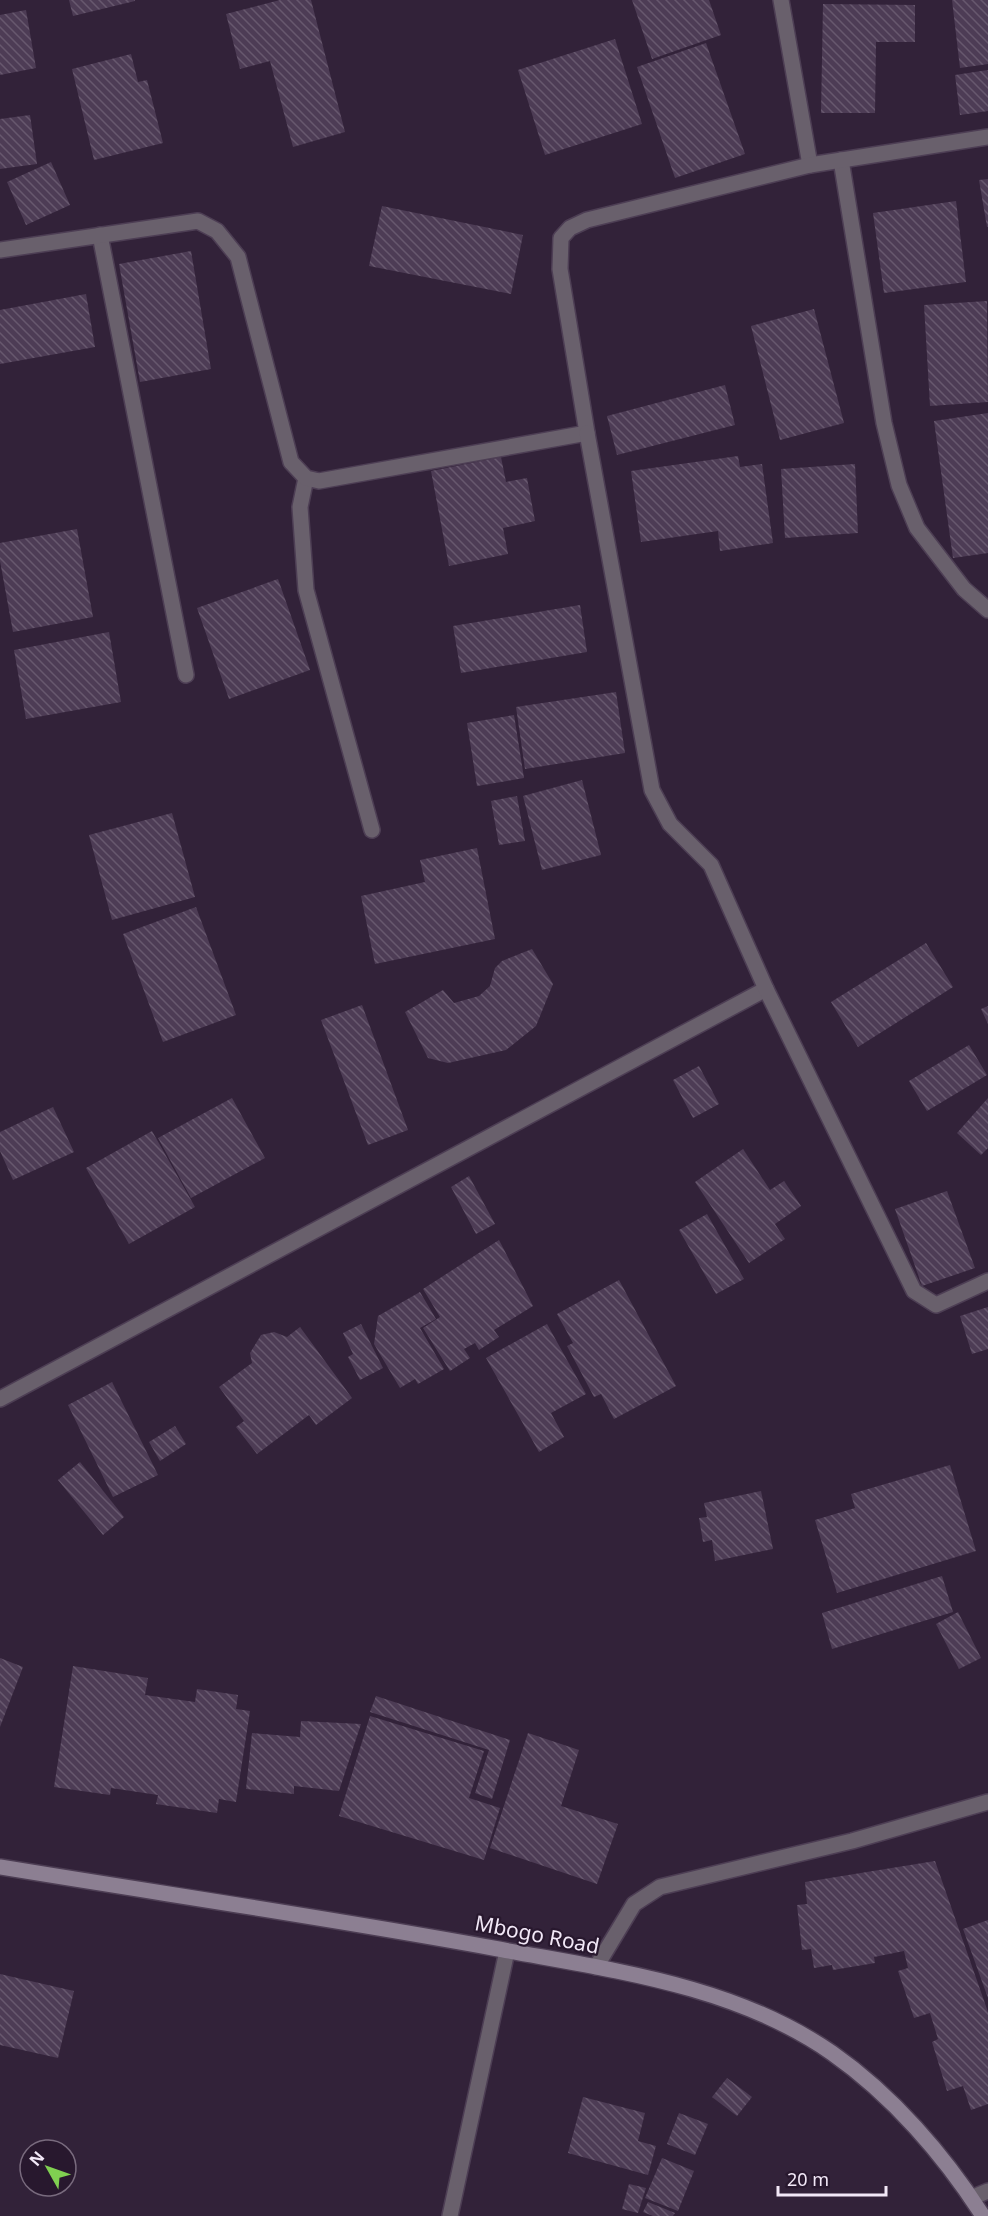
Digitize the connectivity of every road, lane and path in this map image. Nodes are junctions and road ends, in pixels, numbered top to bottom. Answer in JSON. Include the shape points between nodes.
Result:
{"nodes":[{"id":1,"x":781,"y":0,"type":"edge"},
{"id":2,"x":988,"y":137,"type":"edge"},
{"id":3,"x":842,"y":160,"type":"junction"},
{"id":4,"x":810,"y":165,"type":"junction"},
{"id":5,"x":100,"y":235,"type":"junction"},
{"id":6,"x":0,"y":250,"type":"edge"},
{"id":7,"x":586,"y":433,"type":"junction"},
{"id":8,"x":306,"y":478,"type":"junction"},
{"id":9,"x":988,"y":610,"type":"edge"},
{"id":10,"x":186,"y":675,"type":"dead end"},
{"id":11,"x":372,"y":830,"type":"dead end"},
{"id":12,"x":766,"y":989,"type":"junction"},
{"id":13,"x":988,"y":1281,"type":"edge"},
{"id":14,"x":0,"y":1399,"type":"edge"},
{"id":15,"x":988,"y":1802,"type":"edge"},
{"id":16,"x":0,"y":1867,"type":"edge"},
{"id":17,"x":507,"y":1951,"type":"junction"},
{"id":18,"x":596,"y":1967,"type":"junction"},
{"id":19,"x":988,"y":2191,"type":"edge"},
{"id":20,"x":971,"y":2198,"type":"junction"},
{"id":21,"x":450,"y":2216,"type":"edge"},
{"id":22,"x":982,"y":2216,"type":"edge"}],
"edges":[{"from":1,"to":4,"type":"street"},
{"from":2,"to":3,"type":"street"},
{"from":3,"to":4,"type":"street"},
{"from":3,"to":9,"type":"street","via":[[884,423],[899,485],[918,528],[963,589]]},
{"from":4,"to":7,"type":"street","via":[[587,220],[570,228],[561,238],[560,269]]},
{"from":5,"to":6,"type":"street"},
{"from":5,"to":8,"type":"street","via":[[198,221],[217,231],[238,257],[291,462]]},
{"from":5,"to":10,"type":"street"},
{"from":7,"to":8,"type":"street","via":[[320,482]]},
{"from":7,"to":12,"type":"street","via":[[652,790],[670,824],[711,865]]},
{"from":8,"to":11,"type":"street","via":[[300,507],[306,590]]},
{"from":12,"to":13,"type":"street","via":[[914,1291],[936,1305]]},
{"from":12,"to":14,"type":"street"},
{"from":15,"to":18,"type":"street","via":[[852,1841],[660,1887],[634,1904]]},
{"from":16,"to":17,"type":"main road","name":"Mbogo Road"},
{"from":17,"to":18,"type":"main road","name":"Mbogo Road"},
{"from":17,"to":21,"type":"street"},
{"from":18,"to":20,"type":"main road","name":"Mbogo Road","via":[[701,1990],[769,2018],[832,2053],[898,2108]]},
{"from":19,"to":20,"type":"street"},
{"from":20,"to":22,"type":"main road","name":"Mbogo Road"}]}
